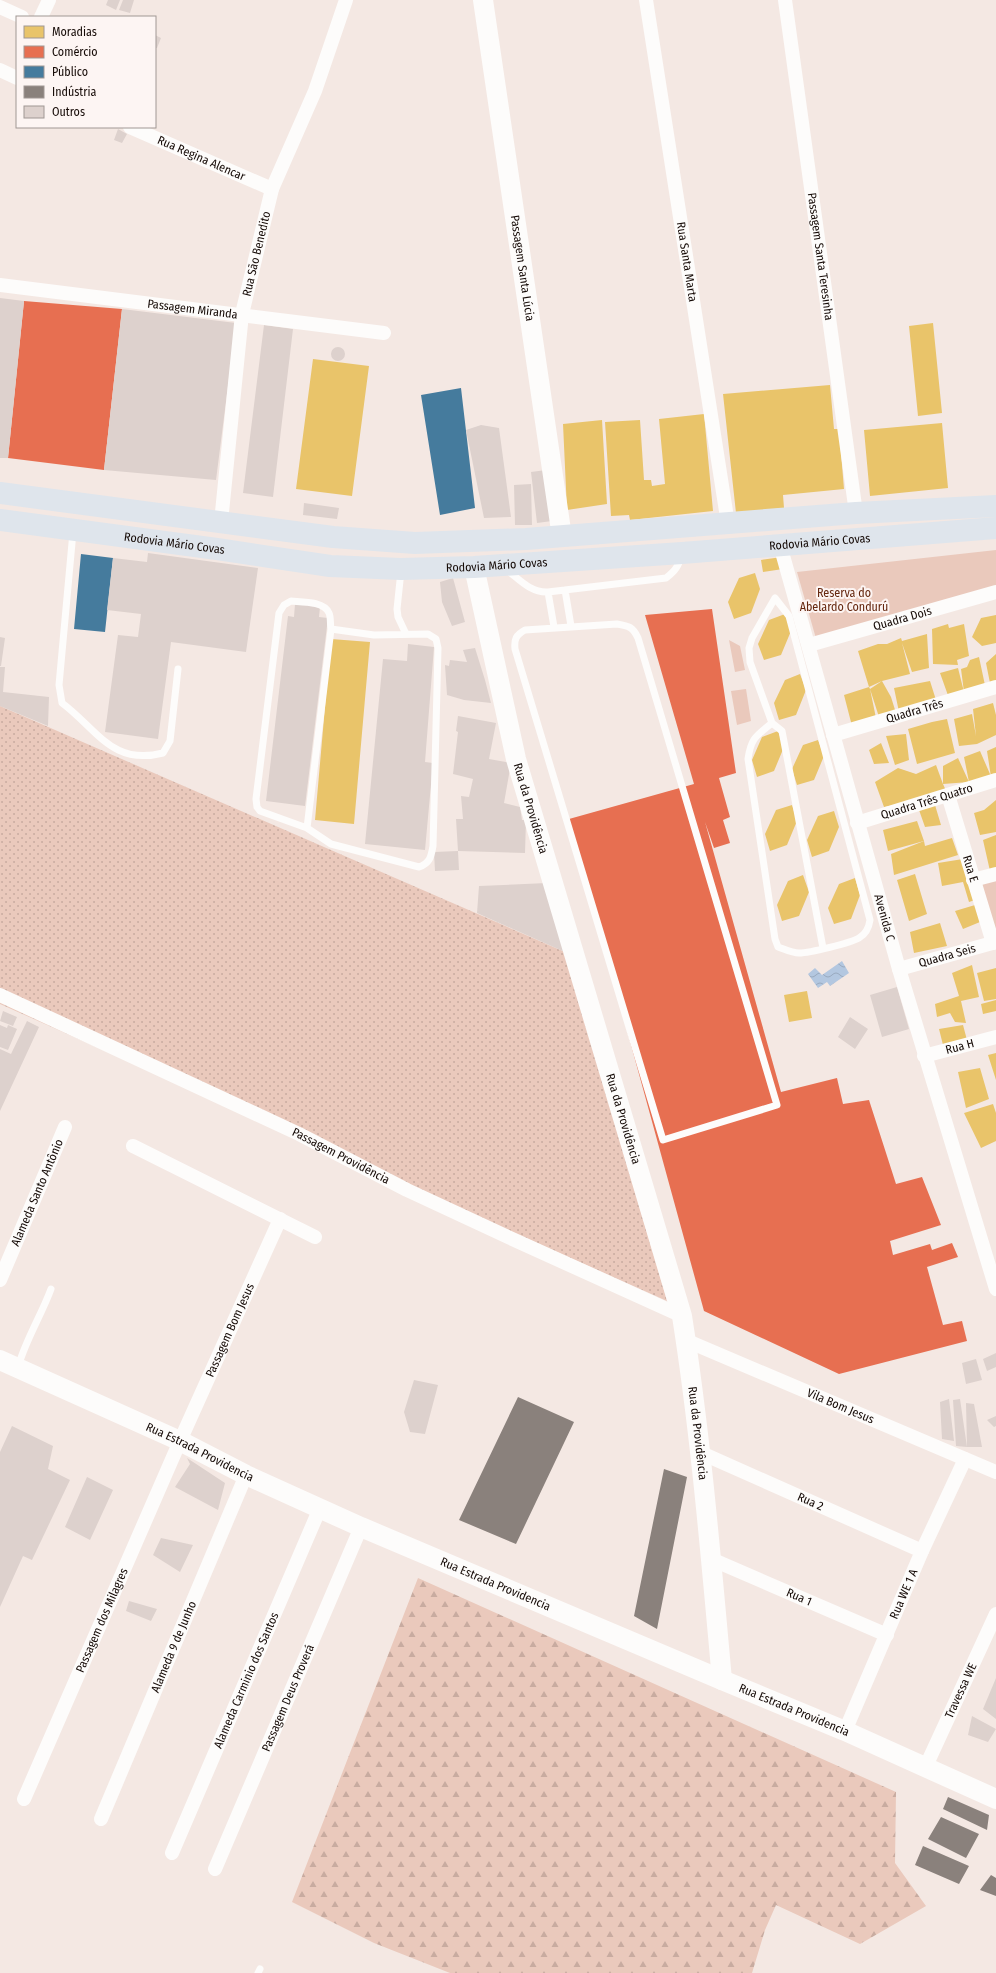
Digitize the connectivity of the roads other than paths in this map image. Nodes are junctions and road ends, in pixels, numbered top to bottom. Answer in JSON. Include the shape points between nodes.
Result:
{"nodes":[{"id":1,"x":49,"y":0,"type":"edge"},
{"id":2,"x":346,"y":0,"type":"edge"},
{"id":3,"x":483,"y":0,"type":"edge"},
{"id":4,"x":646,"y":0,"type":"edge"},
{"id":5,"x":785,"y":0,"type":"edge"},
{"id":6,"x":0,"y":7,"type":"edge"},
{"id":7,"x":20,"y":16,"type":"edge"},
{"id":8,"x":41,"y":16,"type":"edge"},
{"id":9,"x":0,"y":70,"type":"edge"},
{"id":10,"x":16,"y":75,"type":"edge"},
{"id":11,"x":132,"y":128,"type":"edge"},
{"id":12,"x":272,"y":189,"type":"junction"},
{"id":13,"x":0,"y":285,"type":"edge"},
{"id":14,"x":242,"y":314,"type":"junction"},
{"id":15,"x":384,"y":333,"type":"dead end"},
{"id":16,"x":0,"y":493,"type":"edge"},
{"id":17,"x":996,"y":506,"type":"edge"},
{"id":18,"x":856,"y":513,"type":"junction"},
{"id":19,"x":0,"y":520,"type":"edge"},
{"id":20,"x":220,"y":522,"type":"junction"},
{"id":21,"x":728,"y":524,"type":"junction"},
{"id":22,"x":996,"y":528,"type":"edge"},
{"id":23,"x":74,"y":530,"type":"junction"},
{"id":24,"x":631,"y":532,"type":"junction"},
{"id":25,"x":562,"y":537,"type":"junction"},
{"id":26,"x":526,"y":539,"type":"junction"},
{"id":27,"x":780,"y":545,"type":"junction"},
{"id":28,"x":682,"y":553,"type":"junction"},
{"id":29,"x":632,"y":556,"type":"junction"},
{"id":30,"x":526,"y":563,"type":"junction"},
{"id":31,"x":501,"y":564,"type":"junction"},
{"id":32,"x":474,"y":567,"type":"junction"},
{"id":33,"x":401,"y":569,"type":"junction"},
{"id":34,"x":565,"y":590,"type":"junction"},
{"id":35,"x":548,"y":592,"type":"junction"},
{"id":36,"x":996,"y":592,"type":"edge"},
{"id":37,"x":571,"y":626,"type":"junction"},
{"id":38,"x":554,"y":627,"type":"junction"},
{"id":39,"x":331,"y":628,"type":"junction"},
{"id":40,"x":406,"y":634,"type":"junction"},
{"id":41,"x":809,"y":645,"type":"junction"},
{"id":42,"x":178,"y":669,"type":"dead end"},
{"id":43,"x":996,"y":687,"type":"edge"},
{"id":44,"x":772,"y":723,"type":"junction"},
{"id":45,"x":833,"y":735,"type":"junction"},
{"id":46,"x":996,"y":780,"type":"edge"},
{"id":47,"x":948,"y":795,"type":"junction"},
{"id":48,"x":857,"y":823,"type":"junction"},
{"id":49,"x":307,"y":828,"type":"junction"},
{"id":50,"x":996,"y":874,"type":"edge"},
{"id":51,"x":974,"y":880,"type":"junction"},
{"id":52,"x":994,"y":943,"type":"edge"},
{"id":53,"x":824,"y":948,"type":"junction"},
{"id":54,"x":899,"y":969,"type":"junction"},
{"id":55,"x":0,"y":995,"type":"edge"},
{"id":56,"x":996,"y":1037,"type":"edge"},
{"id":57,"x":924,"y":1056,"type":"junction"},
{"id":58,"x":65,"y":1127,"type":"dead end"},
{"id":59,"x":133,"y":1146,"type":"dead end"},
{"id":60,"x":280,"y":1219,"type":"junction"},
{"id":61,"x":315,"y":1237,"type":"dead end"},
{"id":62,"x":0,"y":1280,"type":"edge"},
{"id":63,"x":996,"y":1288,"type":"edge"},
{"id":64,"x":51,"y":1289,"type":"dead end"},
{"id":65,"x":682,"y":1316,"type":"junction"},
{"id":66,"x":686,"y":1340,"type":"junction"},
{"id":67,"x":9,"y":1364,"type":"edge"},
{"id":68,"x":180,"y":1441,"type":"junction"},
{"id":69,"x":699,"y":1452,"type":"junction"},
{"id":70,"x":965,"y":1459,"type":"junction"},
{"id":71,"x":996,"y":1472,"type":"edge"},
{"id":72,"x":246,"y":1474,"type":"junction"},
{"id":73,"x":320,"y":1508,"type":"junction"},
{"id":74,"x":361,"y":1527,"type":"junction"},
{"id":75,"x":922,"y":1551,"type":"junction"},
{"id":76,"x":711,"y":1559,"type":"junction"},
{"id":77,"x":996,"y":1614,"type":"edge"},
{"id":78,"x":886,"y":1635,"type":"junction"},
{"id":79,"x":722,"y":1680,"type":"junction"},
{"id":80,"x":845,"y":1731,"type":"junction"},
{"id":81,"x":926,"y":1766,"type":"junction"},
{"id":82,"x":24,"y":1799,"type":"dead end"},
{"id":83,"x":996,"y":1799,"type":"edge"},
{"id":84,"x":101,"y":1819,"type":"dead end"},
{"id":85,"x":172,"y":1853,"type":"dead end"},
{"id":86,"x":216,"y":1870,"type":"dead end"}],
"edges":[{"from":1,"to":8,"type":"street"},
{"from":2,"to":12,"type":"street","name":"Rua São Benedito","via":[[315,91]]},
{"from":3,"to":25,"type":"street","name":"Passagem Santa Lúcia"},
{"from":4,"to":21,"type":"street","name":"Rua Santa Marta"},
{"from":5,"to":18,"type":"street","name":"Passagem Santa Teresinha"},
{"from":6,"to":7,"type":"street"},
{"from":9,"to":10,"type":"street"},
{"from":11,"to":12,"type":"street","name":"Rua Regina Alencar"},
{"from":12,"to":14,"type":"street","name":"Rua São Benedito"},
{"from":13,"to":14,"type":"street","name":"Passagem Miranda"},
{"from":14,"to":15,"type":"street","name":"Passagem Miranda"},
{"from":14,"to":20,"type":"street","name":"Rua São Benedito"},
{"from":16,"to":20,"type":"main road","name":"Rodovia Mário Covas"},
{"from":17,"to":18,"type":"main road","name":"Rodovia Mário Covas"},
{"from":18,"to":21,"type":"main road","name":"Rodovia Mário Covas"},
{"from":19,"to":23,"type":"main road","name":"Rodovia Mário Covas"},
{"from":20,"to":26,"type":"main road","name":"Rodovia Mário Covas","via":[[333,537],[415,543]]},
{"from":21,"to":24,"type":"main road","name":"Rodovia Mário Covas"},
{"from":22,"to":27,"type":"main road","name":"Rodovia Mário Covas"},
{"from":23,"to":33,"type":"main road","name":"Rodovia Mário Covas","via":[[330,566]]},
{"from":23,"to":42,"type":"lane","via":[[59,685],[62,703],[103,741],[124,753],[147,757],[163,752],[170,742]]},
{"from":24,"to":25,"type":"main road","name":"Rodovia Mário Covas"},
{"from":24,"to":29,"type":"main road","via":[[638,536],[640,541],[640,548]]},
{"from":25,"to":26,"type":"main road","name":"Rodovia Mário Covas"},
{"from":26,"to":30,"type":"main road","via":[[518,554],[521,561]]},
{"from":27,"to":28,"type":"main road","name":"Rodovia Mário Covas"},
{"from":27,"to":41,"type":"street","name":"Avenida C"},
{"from":28,"to":29,"type":"main road","name":"Rodovia Mário Covas"},
{"from":28,"to":34,"type":"lane","via":[[674,572],[666,578]]},
{"from":29,"to":30,"type":"main road","name":"Rodovia Mário Covas"},
{"from":30,"to":31,"type":"main road","name":"Rodovia Mário Covas"},
{"from":31,"to":32,"type":"main road","name":"Rodovia Mário Covas"},
{"from":31,"to":35,"type":"lane","via":[[529,587],[540,592]]},
{"from":32,"to":33,"type":"main road","name":"Rodovia Mário Covas"},
{"from":32,"to":65,"type":"street","name":"Rua da Providência","via":[[516,759]]},
{"from":33,"to":40,"type":"lane","via":[[397,609]]},
{"from":34,"to":35,"type":"lane"},
{"from":34,"to":37,"type":"lane"},
{"from":35,"to":38,"type":"lane"},
{"from":36,"to":41,"type":"street","name":"Quadra Dois"},
{"from":37,"to":38,"type":"lane"},
{"from":37,"to":38,"type":"lane","via":[[624,625],[634,630],[638,638],[776,1105],[663,1140],[515,649],[514,640],[518,633]]},
{"from":39,"to":40,"type":"lane","via":[[374,635]]},
{"from":39,"to":49,"type":"lane"},
{"from":39,"to":49,"type":"lane","via":[[329,613],[319,605],[291,601],[284,605],[279,613],[256,799],[260,811]]},
{"from":40,"to":49,"type":"lane","via":[[428,634],[436,639],[438,648],[431,857],[426,864],[419,867],[332,844]]},
{"from":41,"to":45,"type":"street","name":"Avenida C"},
{"from":43,"to":45,"type":"street","name":"Quadra Três"},
{"from":44,"to":53,"type":"lane","via":[[782,731]]},
{"from":44,"to":53,"type":"lane","via":[[750,744],[748,759],[775,939],[778,947],[799,953]]},
{"from":44,"to":53,"type":"lane","via":[[750,662],[749,648],[775,598],[790,619],[870,920],[868,928],[860,937]]},
{"from":45,"to":48,"type":"street","name":"Avenida C"},
{"from":46,"to":47,"type":"street","name":"Quadra Três Quatro"},
{"from":47,"to":48,"type":"street","name":"Quadra Três Quatro"},
{"from":47,"to":51,"type":"street","name":"Rua E"},
{"from":48,"to":54,"type":"street","name":"Avenida C"},
{"from":50,"to":51,"type":"street"},
{"from":51,"to":52,"type":"street","name":"Rua E"},
{"from":52,"to":54,"type":"street","name":"Quadra Seis"},
{"from":54,"to":57,"type":"street","name":"Avenida C"},
{"from":55,"to":65,"type":"street","name":"Passagem Providência","via":[[305,1137],[408,1190]]},
{"from":56,"to":57,"type":"street","name":"Rua H"},
{"from":57,"to":63,"type":"street","name":"Avenida C"},
{"from":58,"to":62,"type":"street","name":"Alameda Santo Antônio"},
{"from":59,"to":60,"type":"street"},
{"from":60,"to":61,"type":"street"},
{"from":60,"to":68,"type":"street","name":"Passagem Bom Jesus"},
{"from":64,"to":67,"type":"lane","via":[[43,1311],[27,1340]]},
{"from":65,"to":66,"type":"street","name":"Rua da Providência"},
{"from":66,"to":69,"type":"street","name":"Rua da Providência"},
{"from":66,"to":70,"type":"street","name":"Vila Bom Jesus"},
{"from":67,"to":68,"type":"street","name":"Rua Estrada Providencia"},
{"from":68,"to":72,"type":"street","name":"Rua Estrada Providencia"},
{"from":68,"to":82,"type":"street","name":"Passagem dos Milagres"},
{"from":69,"to":75,"type":"street","name":"Rua 2"},
{"from":69,"to":76,"type":"street","name":"Rua da Providência"},
{"from":70,"to":71,"type":"street","name":"Vila Bom Jesus"},
{"from":70,"to":75,"type":"street","name":"Rua WE 1 A"},
{"from":72,"to":73,"type":"street","name":"Rua Estrada Providencia"},
{"from":72,"to":84,"type":"street","name":"Alameda 9 de Junho"},
{"from":73,"to":74,"type":"street","name":"Rua Estrada Providencia"},
{"from":73,"to":85,"type":"street","name":"Alameda Carminio dos Santos"},
{"from":74,"to":79,"type":"street","name":"Rua Estrada Providencia"},
{"from":74,"to":86,"type":"street","name":"Passagem Deus Proverá"},
{"from":75,"to":78,"type":"street","name":"Rua WE 1 A"},
{"from":76,"to":78,"type":"street","name":"Rua 1"},
{"from":76,"to":79,"type":"street","name":"Rua da Providência"},
{"from":77,"to":81,"type":"street","name":"Travessa WE"},
{"from":78,"to":80,"type":"street","name":"Rua WE 1 A"},
{"from":79,"to":80,"type":"street","name":"Rua Estrada Providencia"},
{"from":80,"to":81,"type":"street","name":"Rua Estrada Providencia"},
{"from":81,"to":83,"type":"street","name":"Rua Estrada Providencia"}]}
